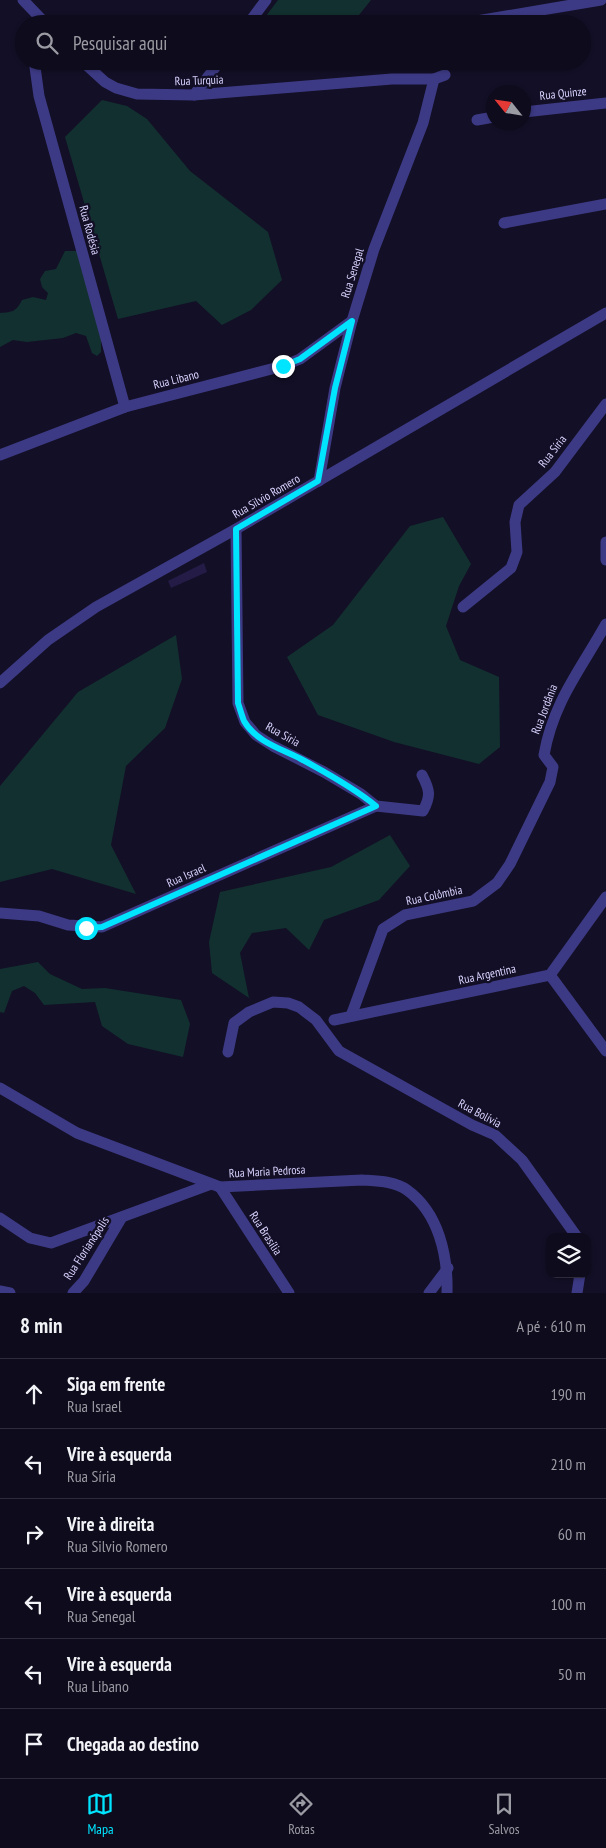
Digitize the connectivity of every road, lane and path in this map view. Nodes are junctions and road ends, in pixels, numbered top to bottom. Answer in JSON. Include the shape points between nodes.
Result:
{"nodes":[{"id":1,"x":23,"y":0,"type":"edge"},
{"id":2,"x":266,"y":0,"type":"edge"},
{"id":3,"x":601,"y":0,"type":"edge"},
{"id":4,"x":37,"y":15,"type":"edge"},
{"id":5,"x":255,"y":15,"type":"edge"},
{"id":6,"x":512,"y":15,"type":"edge"},
{"id":7,"x":35,"y":70,"type":"edge"},
{"id":8,"x":92,"y":70,"type":"edge"},
{"id":9,"x":213,"y":70,"type":"edge"},
{"id":10,"x":440,"y":77,"type":"joint"},
{"id":11,"x":194,"y":95,"type":"junction"},
{"id":12,"x":606,"y":103,"type":"edge"},
{"id":13,"x":531,"y":111,"type":"edge"},
{"id":14,"x":486,"y":118,"type":"edge"},
{"id":15,"x":478,"y":120,"type":"dead end"},
{"id":16,"x":606,"y":204,"type":"edge"},
{"id":17,"x":504,"y":223,"type":"dead end"},
{"id":18,"x":606,"y":313,"type":"edge"},
{"id":19,"x":352,"y":321,"type":"junction"},
{"id":20,"x":606,"y":404,"type":"edge"},
{"id":21,"x":125,"y":407,"type":"junction"},
{"id":22,"x":0,"y":455,"type":"edge"},
{"id":23,"x":318,"y":481,"type":"junction"},
{"id":24,"x":236,"y":529,"type":"junction"},
{"id":25,"x":606,"y":542,"type":"edge"},
{"id":26,"x":606,"y":560,"type":"edge"},
{"id":27,"x":463,"y":607,"type":"dead end"},
{"id":28,"x":606,"y":624,"type":"edge"},
{"id":29,"x":0,"y":683,"type":"edge"},
{"id":30,"x":422,"y":775,"type":"dead end"},
{"id":31,"x":550,"y":782,"type":"joint"},
{"id":32,"x":376,"y":806,"type":"junction"},
{"id":33,"x":606,"y":896,"type":"edge"},
{"id":34,"x":0,"y":913,"type":"edge"},
{"id":35,"x":550,"y":975,"type":"junction"},
{"id":36,"x":351,"y":1016,"type":"junction"},
{"id":37,"x":334,"y":1020,"type":"dead end"},
{"id":38,"x":605,"y":1048,"type":"edge"},
{"id":39,"x":228,"y":1052,"type":"dead end"},
{"id":40,"x":0,"y":1088,"type":"edge"},
{"id":41,"x":215,"y":1186,"type":"junction"},
{"id":42,"x":122,"y":1217,"type":"junction"},
{"id":43,"x":0,"y":1218,"type":"edge"},
{"id":44,"x":574,"y":1233,"type":"edge"},
{"id":45,"x":448,"y":1268,"type":"junction"},
{"id":46,"x":579,"y":1278,"type":"edge"},
{"id":47,"x":0,"y":1291,"type":"edge"},
{"id":48,"x":10,"y":1293,"type":"edge"},
{"id":49,"x":73,"y":1293,"type":"edge"},
{"id":50,"x":289,"y":1293,"type":"edge"},
{"id":51,"x":429,"y":1293,"type":"edge"},
{"id":52,"x":447,"y":1293,"type":"edge"},
{"id":53,"x":577,"y":1293,"type":"edge"}],
"edges":[{"from":1,"to":4,"type":"street"},
{"from":2,"to":5,"type":"street"},
{"from":3,"to":6,"type":"street"},
{"from":7,"to":21,"type":"street","name":"Rua Rodésia","via":[[39,96]]},
{"from":8,"to":11,"type":"street","name":"Rua Turquia","via":[[116,88],[137,94]]},
{"from":9,"to":11,"type":"street"},
{"from":10,"to":11,"type":"street","name":"Rua Turquia"},
{"from":10,"to":19,"type":"street","name":"Rua Senegal","via":[[374,249]]},
{"from":12,"to":13,"type":"street","name":"Rua Quinze"},
{"from":14,"to":15,"type":"street"},
{"from":16,"to":17,"type":"street"},
{"from":18,"to":23,"type":"street","name":"Rua Silvio Romero"},
{"from":19,"to":21,"type":"street","name":"Rua Libano","via":[[300,359],[283,366]]},
{"from":19,"to":23,"type":"street","name":"Rua Senegal","via":[[335,388]]},
{"from":20,"to":27,"type":"street","name":"Rua Síria","via":[[555,472],[519,505],[514,522],[517,552],[511,568]]},
{"from":21,"to":22,"type":"street","name":"Rua Libano"},
{"from":23,"to":24,"type":"street","name":"Rua Silvio Romero"},
{"from":24,"to":29,"type":"street","name":"Rua Silvio Romero","via":[[96,608],[48,640]]},
{"from":24,"to":32,"type":"street","name":"Rua Síria","via":[[238,703],[245,722],[256,735],[273,746],[300,758]]},
{"from":25,"to":26,"type":"street"},
{"from":28,"to":31,"type":"street","name":"Rua Jordânia","via":[[564,693],[552,725],[544,754],[553,767]]},
{"from":30,"to":32,"type":"street","name":"Rua Síria","via":[[431,798],[423,812]]},
{"from":31,"to":36,"type":"street","name":"Rua Colômbia","via":[[510,864],[497,883],[473,901],[405,915],[383,930]]},
{"from":32,"to":34,"type":"street","name":"Rua Israel","via":[[102,927]]},
{"from":33,"to":35,"type":"street"},
{"from":35,"to":36,"type":"street","name":"Rua Argentina"},
{"from":35,"to":38,"type":"street"},
{"from":36,"to":37,"type":"street","name":"Rua Argentina"},
{"from":39,"to":44,"type":"street","name":"Rua Bolívia","via":[[234,1024],[258,1007],[273,1002],[288,1003],[309,1013],[339,1052],[495,1135],[522,1160]]},
{"from":40,"to":41,"type":"street","via":[[77,1133]]},
{"from":41,"to":42,"type":"street","name":"Rua Maria Pedrosa"},
{"from":41,"to":45,"type":"street","name":"Rua Maria Pedrosa","via":[[362,1180],[395,1185],[406,1189],[425,1209],[440,1238]]},
{"from":41,"to":50,"type":"street","name":"Rua Brasília"},
{"from":42,"to":43,"type":"street","name":"Rua Maria Pedrosa","via":[[51,1243],[30,1238]]},
{"from":42,"to":49,"type":"street","name":"Rua Florianópolis","via":[[84,1281]]},
{"from":45,"to":51,"type":"street"},
{"from":45,"to":52,"type":"street","name":"Rua Maria Pedrosa"},
{"from":46,"to":53,"type":"street"},
{"from":47,"to":48,"type":"street"}]}
